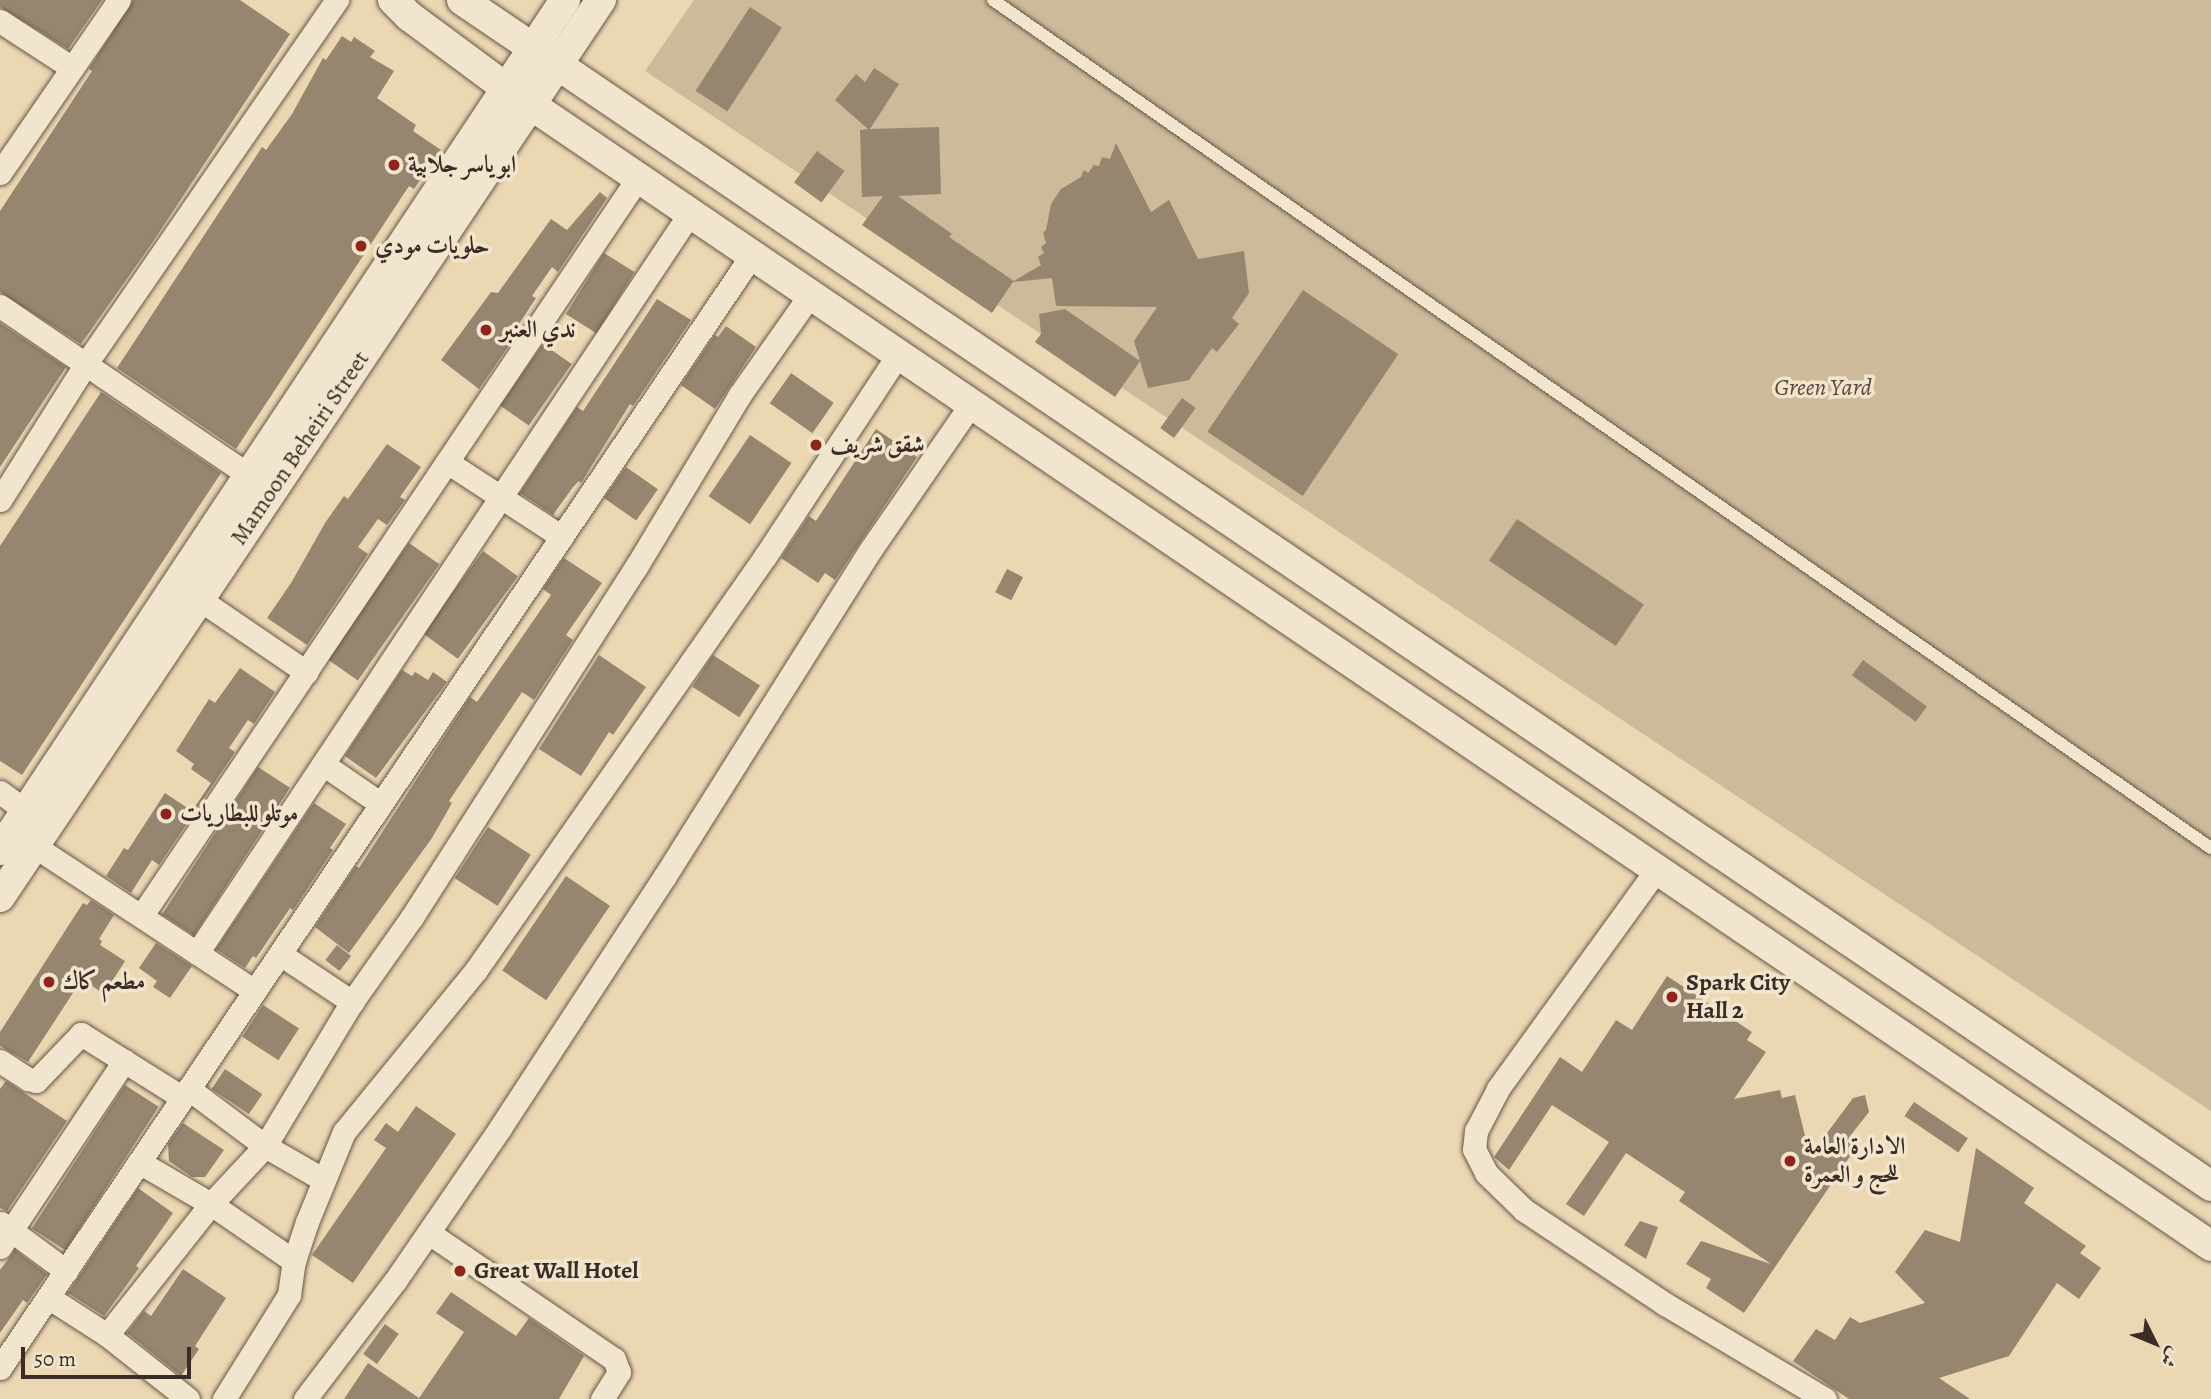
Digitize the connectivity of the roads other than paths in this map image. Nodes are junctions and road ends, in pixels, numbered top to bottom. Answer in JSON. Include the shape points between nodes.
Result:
{"nodes":[{"id":1,"x":119,"y":0,"type":"edge"},
{"id":2,"x":337,"y":0,"type":"edge"},
{"id":3,"x":393,"y":0,"type":"edge"},
{"id":4,"x":462,"y":0,"type":"edge"},
{"id":5,"x":565,"y":0,"type":"edge"},
{"id":6,"x":601,"y":0,"type":"edge"},
{"id":7,"x":993,"y":0,"type":"edge"},
{"id":8,"x":0,"y":21,"type":"edge"},
{"id":9,"x":533,"y":49,"type":"junction"},
{"id":10,"x":557,"y":65,"type":"junction"},
{"id":11,"x":72,"y":68,"type":"junction"},
{"id":12,"x":506,"y":88,"type":"junction"},
{"id":13,"x":530,"y":105,"type":"junction"},
{"id":14,"x":0,"y":173,"type":"edge"},
{"id":15,"x":638,"y":178,"type":"junction"},
{"id":16,"x":690,"y":214,"type":"junction"},
{"id":17,"x":752,"y":255,"type":"junction"},
{"id":18,"x":810,"y":295,"type":"junction"},
{"id":19,"x":0,"y":306,"type":"edge"},
{"id":20,"x":898,"y":355,"type":"junction"},
{"id":21,"x":85,"y":365,"type":"junction"},
{"id":22,"x":971,"y":404,"type":"junction"},
{"id":23,"x":447,"y":462,"type":"junction"},
{"id":24,"x":249,"y":475,"type":"junction"},
{"id":25,"x":501,"y":497,"type":"junction"},
{"id":26,"x":0,"y":500,"type":"edge"},
{"id":27,"x":562,"y":537,"type":"junction"},
{"id":28,"x":199,"y":599,"type":"junction"},
{"id":29,"x":306,"y":672,"type":"junction"},
{"id":30,"x":323,"y":764,"type":"junction"},
{"id":31,"x":0,"y":792,"type":"edge"},
{"id":32,"x":381,"y":804,"type":"junction"},
{"id":33,"x":26,"y":811,"type":"junction"},
{"id":34,"x":34,"y":846,"type":"junction"},
{"id":35,"x":2211,"y":848,"type":"edge"},
{"id":36,"x":0,"y":850,"type":"edge"},
{"id":37,"x":1657,"y":869,"type":"junction"},
{"id":38,"x":0,"y":897,"type":"edge"},
{"id":39,"x":142,"y":915,"type":"junction"},
{"id":40,"x":197,"y":953,"type":"junction"},
{"id":41,"x":280,"y":954,"type":"junction"},
{"id":42,"x":255,"y":991,"type":"junction"},
{"id":43,"x":352,"y":1002,"type":"junction"},
{"id":44,"x":0,"y":1061,"type":"edge"},
{"id":45,"x":124,"y":1061,"type":"junction"},
{"id":46,"x":186,"y":1093,"type":"junction"},
{"id":47,"x":265,"y":1146,"type":"junction"},
{"id":48,"x":139,"y":1162,"type":"junction"},
{"id":49,"x":324,"y":1180,"type":"junction"},
{"id":50,"x":2211,"y":1186,"type":"edge"},
{"id":51,"x":211,"y":1204,"type":"junction"},
{"id":52,"x":429,"y":1233,"type":"junction"},
{"id":53,"x":4,"y":1234,"type":"edge"},
{"id":54,"x":2211,"y":1246,"type":"edge"},
{"id":55,"x":294,"y":1261,"type":"junction"},
{"id":56,"x":66,"y":1271,"type":"junction"},
{"id":57,"x":48,"y":1297,"type":"junction"},
{"id":58,"x":107,"y":1335,"type":"junction"},
{"id":59,"x":0,"y":1368,"type":"edge"},
{"id":60,"x":188,"y":1399,"type":"edge"},
{"id":61,"x":224,"y":1399,"type":"edge"},
{"id":62,"x":305,"y":1399,"type":"edge"},
{"id":63,"x":602,"y":1399,"type":"edge"},
{"id":64,"x":1825,"y":1399,"type":"edge"}],
"edges":[{"from":1,"to":11,"type":"street"},
{"from":2,"to":21,"type":"street"},
{"from":3,"to":12,"type":"street"},
{"from":4,"to":9,"type":"street"},
{"from":5,"to":9,"type":"street","name":"Mamoon Beheiri Street"},
{"from":6,"to":10,"type":"street","name":"Mamoon Beheiri Street"},
{"from":7,"to":35,"type":"lane"},
{"from":8,"to":11,"type":"street"},
{"from":9,"to":10,"type":"street"},
{"from":9,"to":12,"type":"street","name":"Mamoon Beheiri Street"},
{"from":10,"to":13,"type":"street","name":"Mamoon Beheiri Street"},
{"from":10,"to":50,"type":"street"},
{"from":11,"to":14,"type":"street"},
{"from":12,"to":13,"type":"street"},
{"from":12,"to":24,"type":"street","name":"Mamoon Beheiri Street"},
{"from":13,"to":15,"type":"street"},
{"from":13,"to":28,"type":"street","name":"Mamoon Beheiri Street"},
{"from":15,"to":16,"type":"street"},
{"from":15,"to":23,"type":"street"},
{"from":16,"to":17,"type":"street"},
{"from":16,"to":25,"type":"street"},
{"from":17,"to":18,"type":"street"},
{"from":17,"to":27,"type":"street"},
{"from":18,"to":20,"type":"street"},
{"from":18,"to":43,"type":"street","via":[[739,396],[636,567],[412,917]]},
{"from":19,"to":21,"type":"street"},
{"from":20,"to":22,"type":"street"},
{"from":20,"to":49,"type":"street","via":[[766,555],[476,970],[344,1132]]},
{"from":21,"to":24,"type":"street"},
{"from":21,"to":26,"type":"street"},
{"from":22,"to":37,"type":"street"},
{"from":22,"to":52,"type":"street","via":[[871,548],[658,888]]},
{"from":23,"to":25,"type":"street"},
{"from":23,"to":29,"type":"street"},
{"from":24,"to":33,"type":"street","name":"Mamoon Beheiri Street"},
{"from":25,"to":27,"type":"street"},
{"from":25,"to":30,"type":"street"},
{"from":27,"to":32,"type":"street"},
{"from":28,"to":29,"type":"street"},
{"from":28,"to":34,"type":"street","name":"Mamoon Beheiri Street"},
{"from":29,"to":39,"type":"street"},
{"from":30,"to":32,"type":"street"},
{"from":30,"to":40,"type":"street"},
{"from":31,"to":33,"type":"street"},
{"from":32,"to":41,"type":"street"},
{"from":33,"to":36,"type":"street","name":"Mamoon Beheiri Street"},
{"from":34,"to":38,"type":"street","name":"Mamoon Beheiri Street"},
{"from":34,"to":39,"type":"street"},
{"from":37,"to":54,"type":"street"},
{"from":37,"to":64,"type":"street","via":[[1498,1089],[1476,1131],[1474,1149],[1486,1173],[1524,1210],[1665,1304]]},
{"from":39,"to":40,"type":"street"},
{"from":40,"to":42,"type":"street"},
{"from":41,"to":42,"type":"street"},
{"from":41,"to":43,"type":"street"},
{"from":42,"to":46,"type":"street"},
{"from":43,"to":47,"type":"street"},
{"from":44,"to":45,"type":"street","via":[[36,1081],[81,1034]]},
{"from":45,"to":46,"type":"street"},
{"from":45,"to":53,"type":"street"},
{"from":46,"to":47,"type":"street"},
{"from":46,"to":48,"type":"street"},
{"from":47,"to":49,"type":"street"},
{"from":47,"to":51,"type":"street"},
{"from":48,"to":51,"type":"street"},
{"from":48,"to":56,"type":"street"},
{"from":49,"to":55,"type":"street"},
{"from":51,"to":55,"type":"street"},
{"from":51,"to":58,"type":"street"},
{"from":52,"to":62,"type":"street"},
{"from":52,"to":63,"type":"street","via":[[614,1359],[619,1372]]},
{"from":53,"to":56,"type":"street"},
{"from":55,"to":61,"type":"street","via":[[289,1295]]},
{"from":56,"to":57,"type":"street"},
{"from":57,"to":58,"type":"street"},
{"from":57,"to":59,"type":"street"},
{"from":58,"to":60,"type":"street"}]}
